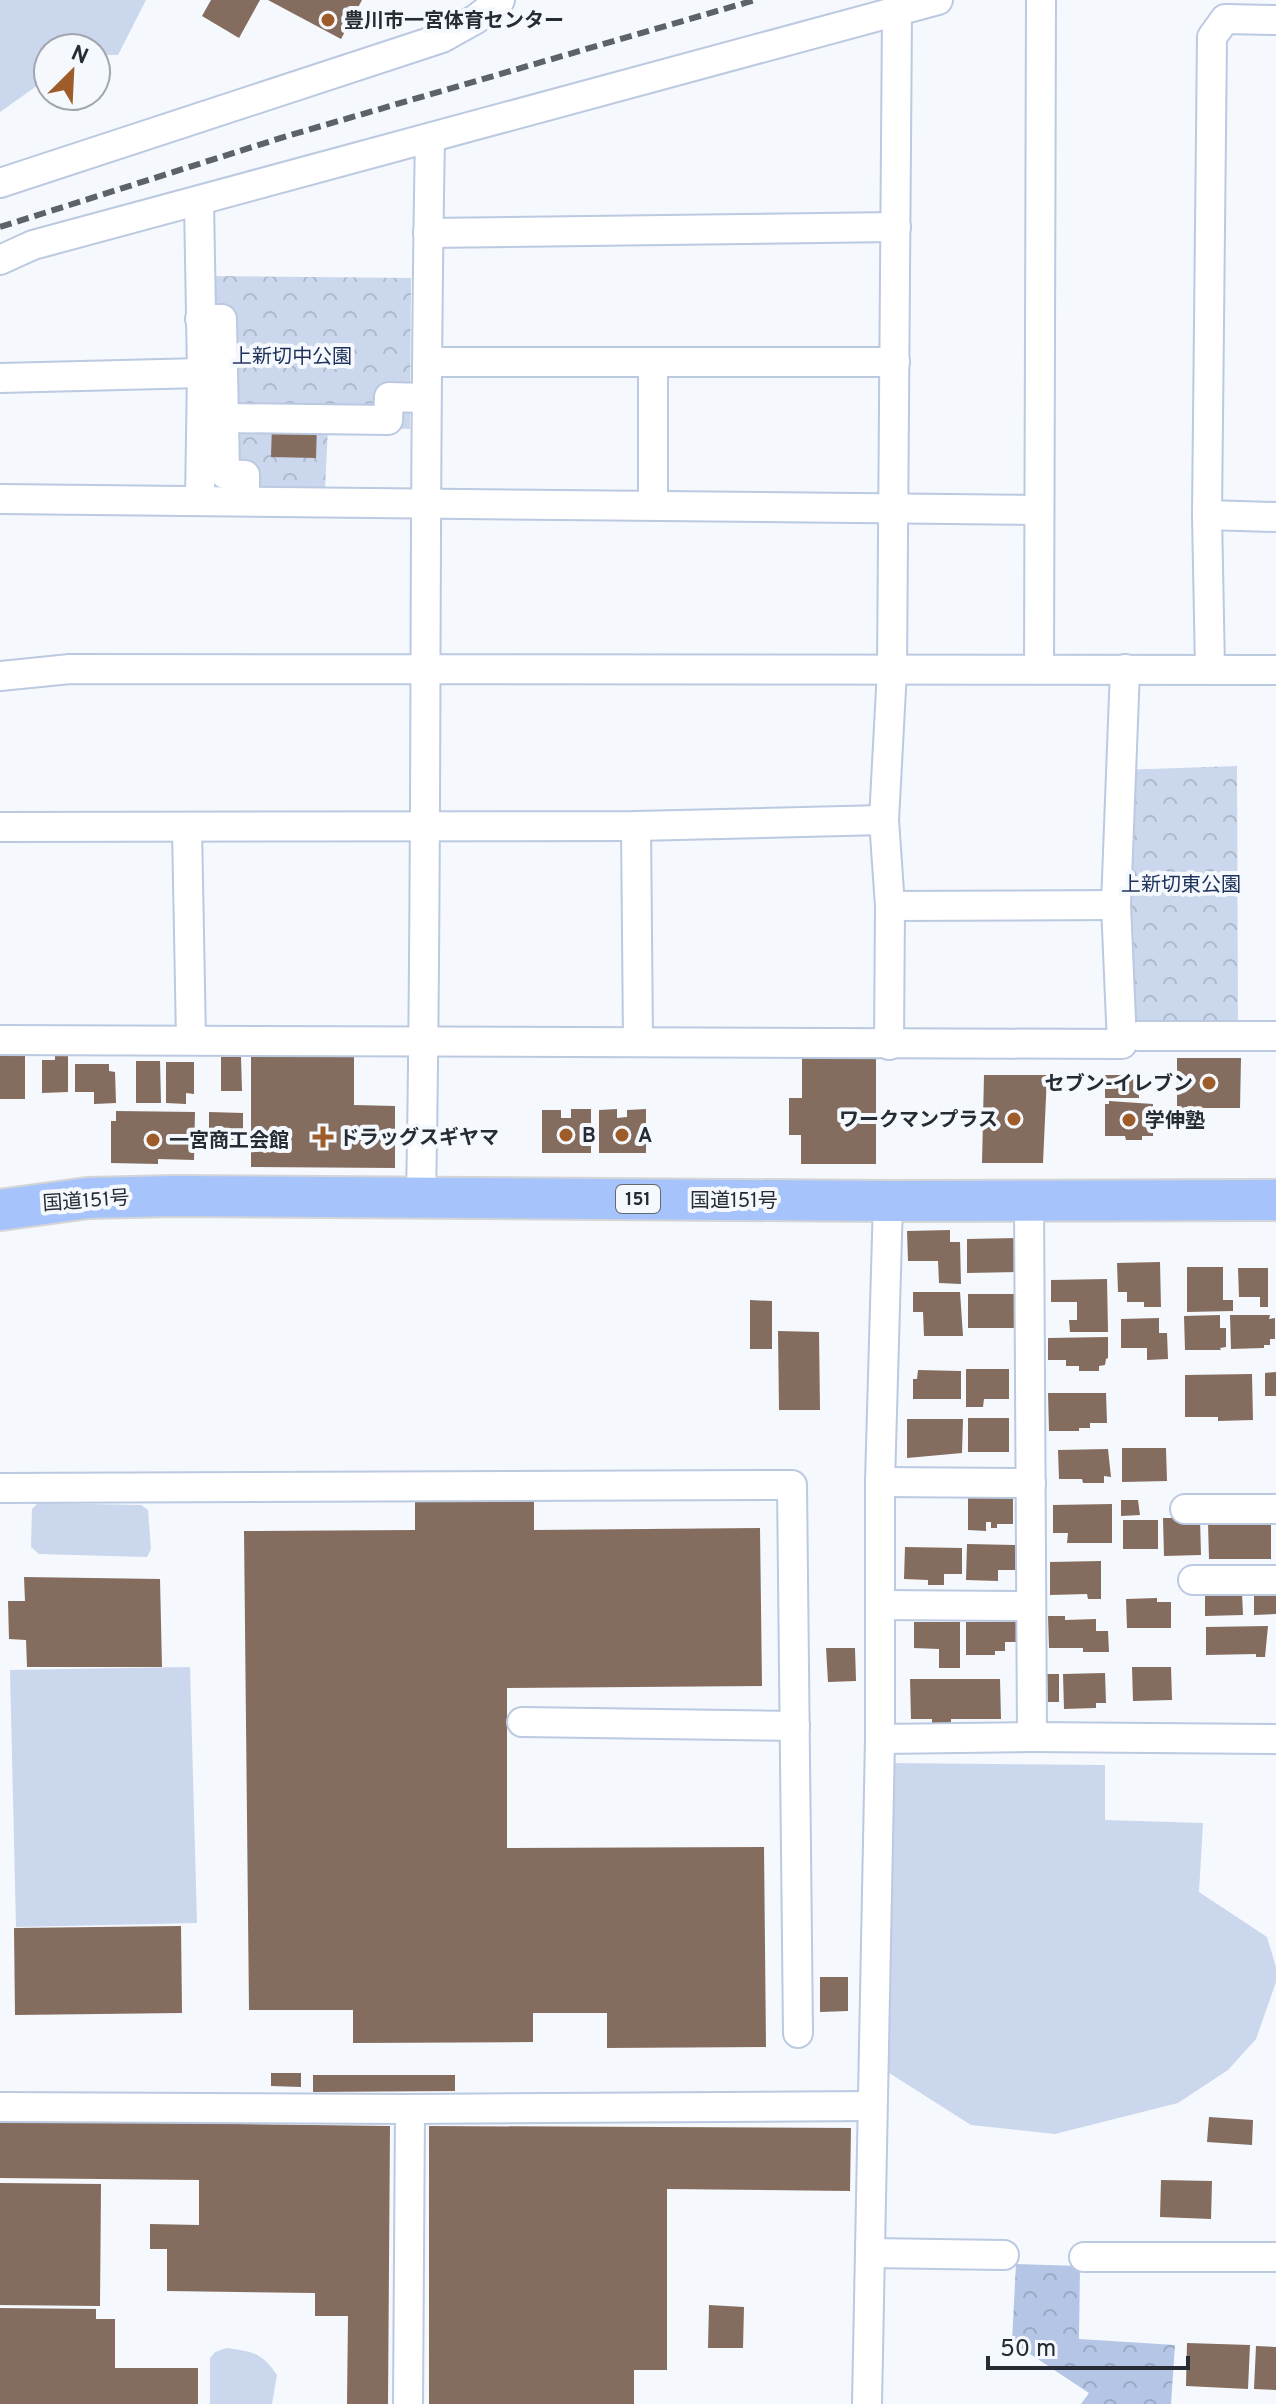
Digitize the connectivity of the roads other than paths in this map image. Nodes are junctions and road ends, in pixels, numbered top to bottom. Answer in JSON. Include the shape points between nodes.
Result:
{"nodes":[{"id":1,"x":500,"y":0,"type":"edge"},
{"id":2,"x":938,"y":0,"type":"edge"},
{"id":3,"x":1041,"y":0,"type":"edge"},
{"id":4,"x":897,"y":12,"type":"junction"},
{"id":5,"x":1276,"y":20,"type":"edge"},
{"id":6,"x":430,"y":138,"type":"junction"},
{"id":7,"x":0,"y":183,"type":"edge"},
{"id":8,"x":199,"y":201,"type":"junction"},
{"id":9,"x":896,"y":227,"type":"junction"},
{"id":10,"x":428,"y":233,"type":"junction"},
{"id":11,"x":0,"y":260,"type":"edge"},
{"id":12,"x":200,"y":319,"type":"junction"},
{"id":13,"x":427,"y":362,"type":"junction"},
{"id":14,"x":653,"y":362,"type":"junction"},
{"id":15,"x":895,"y":362,"type":"junction"},
{"id":16,"x":202,"y":373,"type":"junction"},
{"id":17,"x":0,"y":378,"type":"edge"},
{"id":18,"x":426,"y":398,"type":"junction"},
{"id":19,"x":224,"y":418,"type":"junction"},
{"id":20,"x":0,"y":499,"type":"edge"},
{"id":21,"x":200,"y":500,"type":"junction"},
{"id":22,"x":245,"y":500,"type":"junction"},
{"id":23,"x":425,"y":503,"type":"junction"},
{"id":24,"x":653,"y":504,"type":"junction"},
{"id":25,"x":894,"y":509,"type":"junction"},
{"id":26,"x":1039,"y":510,"type":"junction"},
{"id":27,"x":1207,"y":515,"type":"junction"},
{"id":28,"x":1276,"y":517,"type":"edge"},
{"id":29,"x":1039,"y":669,"type":"junction"},
{"id":30,"x":1125,"y":669,"type":"junction"},
{"id":31,"x":1210,"y":669,"type":"junction"},
{"id":32,"x":426,"y":670,"type":"junction"},
{"id":33,"x":892,"y":670,"type":"junction"},
{"id":34,"x":1276,"y":670,"type":"edge"},
{"id":35,"x":0,"y":676,"type":"edge"},
{"id":36,"x":884,"y":820,"type":"junction"},
{"id":37,"x":426,"y":826,"type":"junction"},
{"id":38,"x":636,"y":826,"type":"junction"},
{"id":39,"x":0,"y":827,"type":"edge"},
{"id":40,"x":187,"y":827,"type":"junction"},
{"id":41,"x":1116,"y":905,"type":"junction"},
{"id":42,"x":890,"y":906,"type":"junction"},
{"id":43,"x":1139,"y":1036,"type":"dead end"},
{"id":44,"x":1276,"y":1036,"type":"edge"},
{"id":45,"x":0,"y":1040,"type":"edge"},
{"id":46,"x":191,"y":1040,"type":"junction"},
{"id":47,"x":423,"y":1040,"type":"junction"},
{"id":48,"x":638,"y":1042,"type":"junction"},
{"id":49,"x":889,"y":1045,"type":"junction"},
{"id":50,"x":421,"y":1197,"type":"junction"},
{"id":51,"x":1029,"y":1200,"type":"junction"},
{"id":52,"x":1276,"y":1200,"type":"edge"},
{"id":53,"x":888,"y":1201,"type":"junction"},
{"id":54,"x":0,"y":1210,"type":"edge"},
{"id":55,"x":880,"y":1482,"type":"junction"},
{"id":56,"x":1031,"y":1483,"type":"junction"},
{"id":57,"x":0,"y":1488,"type":"edge"},
{"id":58,"x":1185,"y":1509,"type":"dead end"},
{"id":59,"x":1276,"y":1509,"type":"edge"},
{"id":60,"x":1193,"y":1580,"type":"dead end"},
{"id":61,"x":1276,"y":1580,"type":"edge"},
{"id":62,"x":880,"y":1605,"type":"junction"},
{"id":63,"x":1031,"y":1606,"type":"junction"},
{"id":64,"x":522,"y":1722,"type":"dead end"},
{"id":65,"x":795,"y":1726,"type":"junction"},
{"id":66,"x":1032,"y":1737,"type":"junction"},
{"id":67,"x":880,"y":1739,"type":"junction"},
{"id":68,"x":1276,"y":1739,"type":"edge"},
{"id":69,"x":798,"y":2033,"type":"dead end"},
{"id":70,"x":872,"y":2106,"type":"junction"},
{"id":71,"x":0,"y":2107,"type":"edge"},
{"id":72,"x":410,"y":2109,"type":"junction"},
{"id":73,"x":870,"y":2253,"type":"junction"},
{"id":74,"x":1004,"y":2255,"type":"dead end"},
{"id":75,"x":1084,"y":2257,"type":"dead end"},
{"id":76,"x":1276,"y":2257,"type":"edge"},
{"id":77,"x":408,"y":2404,"type":"edge"},
{"id":78,"x":867,"y":2404,"type":"edge"}],
"edges":[{"from":1,"to":7,"type":"street","via":[[442,38]]},
{"from":2,"to":4,"type":"street"},
{"from":3,"to":26,"type":"street"},
{"from":4,"to":6,"type":"street"},
{"from":4,"to":9,"type":"street"},
{"from":5,"to":27,"type":"street","via":[[1225,19],[1212,37]]},
{"from":6,"to":8,"type":"street"},
{"from":6,"to":10,"type":"street"},
{"from":8,"to":11,"type":"street","via":[[33,245]]},
{"from":8,"to":12,"type":"street"},
{"from":9,"to":10,"type":"street"},
{"from":9,"to":15,"type":"street"},
{"from":10,"to":13,"type":"street"},
{"from":12,"to":16,"type":"street"},
{"from":12,"to":19,"type":"street","via":[[222,319]]},
{"from":13,"to":14,"type":"street"},
{"from":13,"to":18,"type":"street"},
{"from":14,"to":15,"type":"street"},
{"from":14,"to":24,"type":"street"},
{"from":15,"to":25,"type":"street"},
{"from":16,"to":17,"type":"street"},
{"from":16,"to":21,"type":"street"},
{"from":18,"to":19,"type":"street","via":[[389,397],[388,420]]},
{"from":18,"to":23,"type":"street"},
{"from":19,"to":22,"type":"street","via":[[225,474],[245,475]]},
{"from":20,"to":21,"type":"street"},
{"from":21,"to":22,"type":"street"},
{"from":22,"to":23,"type":"street"},
{"from":23,"to":24,"type":"street"},
{"from":23,"to":32,"type":"street"},
{"from":24,"to":25,"type":"street"},
{"from":25,"to":26,"type":"street"},
{"from":25,"to":33,"type":"street"},
{"from":26,"to":29,"type":"street"},
{"from":27,"to":28,"type":"street"},
{"from":27,"to":31,"type":"street"},
{"from":29,"to":30,"type":"street"},
{"from":29,"to":33,"type":"street"},
{"from":30,"to":31,"type":"street"},
{"from":30,"to":41,"type":"street"},
{"from":31,"to":34,"type":"street"},
{"from":32,"to":33,"type":"street"},
{"from":32,"to":35,"type":"street","via":[[70,669]]},
{"from":32,"to":37,"type":"street"},
{"from":33,"to":36,"type":"street"},
{"from":36,"to":38,"type":"street"},
{"from":36,"to":42,"type":"street"},
{"from":37,"to":38,"type":"street"},
{"from":37,"to":40,"type":"street"},
{"from":37,"to":47,"type":"street"},
{"from":38,"to":48,"type":"street"},
{"from":39,"to":40,"type":"street"},
{"from":40,"to":46,"type":"street"},
{"from":41,"to":42,"type":"street"},
{"from":41,"to":49,"type":"street","via":[[1122,1044]]},
{"from":42,"to":49,"type":"street"},
{"from":43,"to":44,"type":"street"},
{"from":45,"to":46,"type":"street"},
{"from":46,"to":47,"type":"street"},
{"from":47,"to":48,"type":"street"},
{"from":47,"to":50,"type":"street"},
{"from":48,"to":49,"type":"street"},
{"from":50,"to":53,"type":"highway","name":"国道151号","number":"151"},
{"from":50,"to":54,"type":"highway","name":"国道151号","number":"151","via":[[88,1198]]},
{"from":51,"to":52,"type":"highway","name":"国道151号","number":"151"},
{"from":51,"to":53,"type":"highway","name":"国道151号","number":"151"},
{"from":51,"to":56,"type":"street"},
{"from":53,"to":55,"type":"street"},
{"from":55,"to":56,"type":"street"},
{"from":55,"to":62,"type":"street"},
{"from":56,"to":63,"type":"street"},
{"from":57,"to":65,"type":"street","via":[[792,1485]]},
{"from":58,"to":59,"type":"street"},
{"from":60,"to":61,"type":"street"},
{"from":62,"to":63,"type":"street"},
{"from":62,"to":67,"type":"street"},
{"from":63,"to":66,"type":"street"},
{"from":64,"to":65,"type":"street"},
{"from":65,"to":69,"type":"street"},
{"from":66,"to":67,"type":"street"},
{"from":66,"to":68,"type":"street"},
{"from":67,"to":70,"type":"street"},
{"from":70,"to":72,"type":"street"},
{"from":70,"to":73,"type":"street"},
{"from":71,"to":72,"type":"street"},
{"from":72,"to":77,"type":"street"},
{"from":73,"to":74,"type":"street"},
{"from":73,"to":78,"type":"street"},
{"from":75,"to":76,"type":"street"}]}
